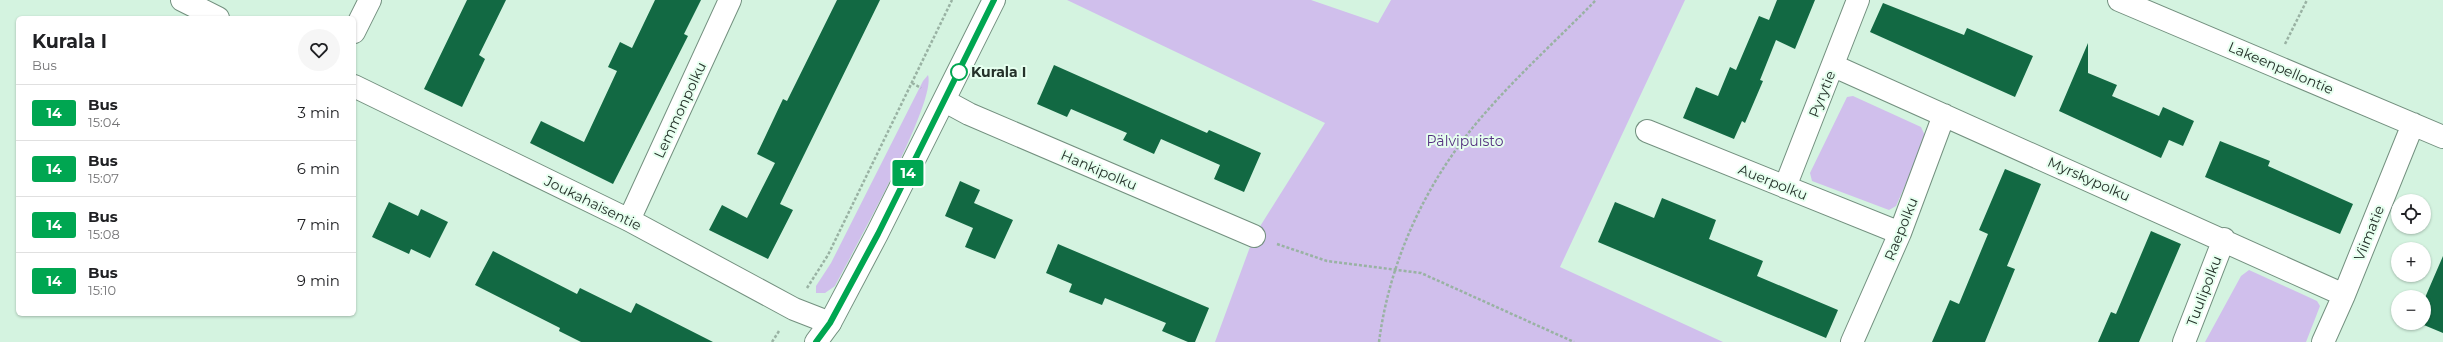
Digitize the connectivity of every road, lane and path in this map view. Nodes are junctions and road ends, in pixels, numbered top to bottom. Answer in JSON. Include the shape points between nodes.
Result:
{"nodes":[{"id":1,"x":182,"y":0,"type":"edge"},
{"id":2,"x":370,"y":0,"type":"edge"},
{"id":3,"x":730,"y":0,"type":"edge"},
{"id":4,"x":952,"y":0,"type":"edge"},
{"id":5,"x":994,"y":0,"type":"edge"},
{"id":6,"x":1596,"y":0,"type":"edge"},
{"id":7,"x":1858,"y":0,"type":"edge"},
{"id":8,"x":2119,"y":0,"type":"edge"},
{"id":9,"x":2308,"y":0,"type":"edge"},
{"id":10,"x":214,"y":16,"type":"edge"},
{"id":11,"x":356,"y":28,"type":"edge"},
{"id":12,"x":2274,"y":65,"type":"junction"},
{"id":13,"x":1834,"y":66,"type":"junction"},
{"id":14,"x":356,"y":87,"type":"edge"},
{"id":15,"x":944,"y":101,"type":"junction"},
{"id":16,"x":1944,"y":115,"type":"junction"},
{"id":17,"x":2413,"y":124,"type":"junction"},
{"id":18,"x":1647,"y":131,"type":"dead end"},
{"id":19,"x":2443,"y":137,"type":"edge"},
{"id":20,"x":1785,"y":187,"type":"junction"},
{"id":21,"x":629,"y":220,"type":"junction"},
{"id":22,"x":1900,"y":233,"type":"junction"},
{"id":23,"x":1254,"y":236,"type":"joint"},
{"id":24,"x":2224,"y":239,"type":"junction"},
{"id":25,"x":1394,"y":271,"type":"junction"},
{"id":26,"x":2344,"y":294,"type":"junction"},
{"id":27,"x":794,"y":309,"type":"junction"},
{"id":28,"x":830,"y":323,"type":"junction"},
{"id":29,"x":772,"y":342,"type":"edge"},
{"id":30,"x":816,"y":342,"type":"edge"},
{"id":31,"x":1379,"y":342,"type":"edge"},
{"id":32,"x":1574,"y":342,"type":"edge"},
{"id":33,"x":1852,"y":342,"type":"edge"},
{"id":34,"x":2184,"y":342,"type":"edge"},
{"id":35,"x":2322,"y":342,"type":"edge"}],
"edges":[{"from":1,"to":10,"type":"street"},
{"from":2,"to":11,"type":"street"},
{"from":3,"to":21,"type":"street","name":"Lemmonpolku"},
{"from":4,"to":27,"type":"path","via":[[828,255]]},
{"from":5,"to":15,"type":"street"},
{"from":6,"to":25,"type":"path","via":[[1486,112],[1448,161],[1419,208]]},
{"from":7,"to":13,"type":"street","name":"Pyrytie"},
{"from":8,"to":12,"type":"street","name":"Lakeenpellontie"},
{"from":9,"to":12,"type":"path"},
{"from":12,"to":17,"type":"street","name":"Lakeenpellontie"},
{"from":13,"to":16,"type":"street","name":"Myrskypolku"},
{"from":13,"to":20,"type":"street","name":"Pyrytie"},
{"from":14,"to":21,"type":"street","name":"Joukahaisentie"},
{"from":15,"to":23,"type":"street","name":"Hankipolku"},
{"from":15,"to":28,"type":"street"},
{"from":16,"to":22,"type":"street","name":"Raepolku"},
{"from":16,"to":24,"type":"street","name":"Myrskypolku"},
{"from":17,"to":19,"type":"street","name":"Lakeenpellontie"},
{"from":17,"to":26,"type":"street","name":"Viimatie"},
{"from":18,"to":20,"type":"street","name":"Auerpolku"},
{"from":20,"to":22,"type":"street","name":"Auerpolku"},
{"from":21,"to":27,"type":"street","name":"Joukahaisentie"},
{"from":22,"to":33,"type":"street","name":"Raepolku"},
{"from":23,"to":25,"type":"path","via":[[1327,261]]},
{"from":24,"to":26,"type":"street","name":"Myrskypolku"},
{"from":24,"to":34,"type":"street","name":"Tuulipolku"},
{"from":25,"to":31,"type":"path"},
{"from":25,"to":32,"type":"path","via":[[1421,273]]},
{"from":26,"to":35,"type":"street","name":"Viimatie"},
{"from":27,"to":28,"type":"street","name":"Joukahaisentie"},
{"from":27,"to":29,"type":"path"},
{"from":28,"to":30,"type":"street"}]}
